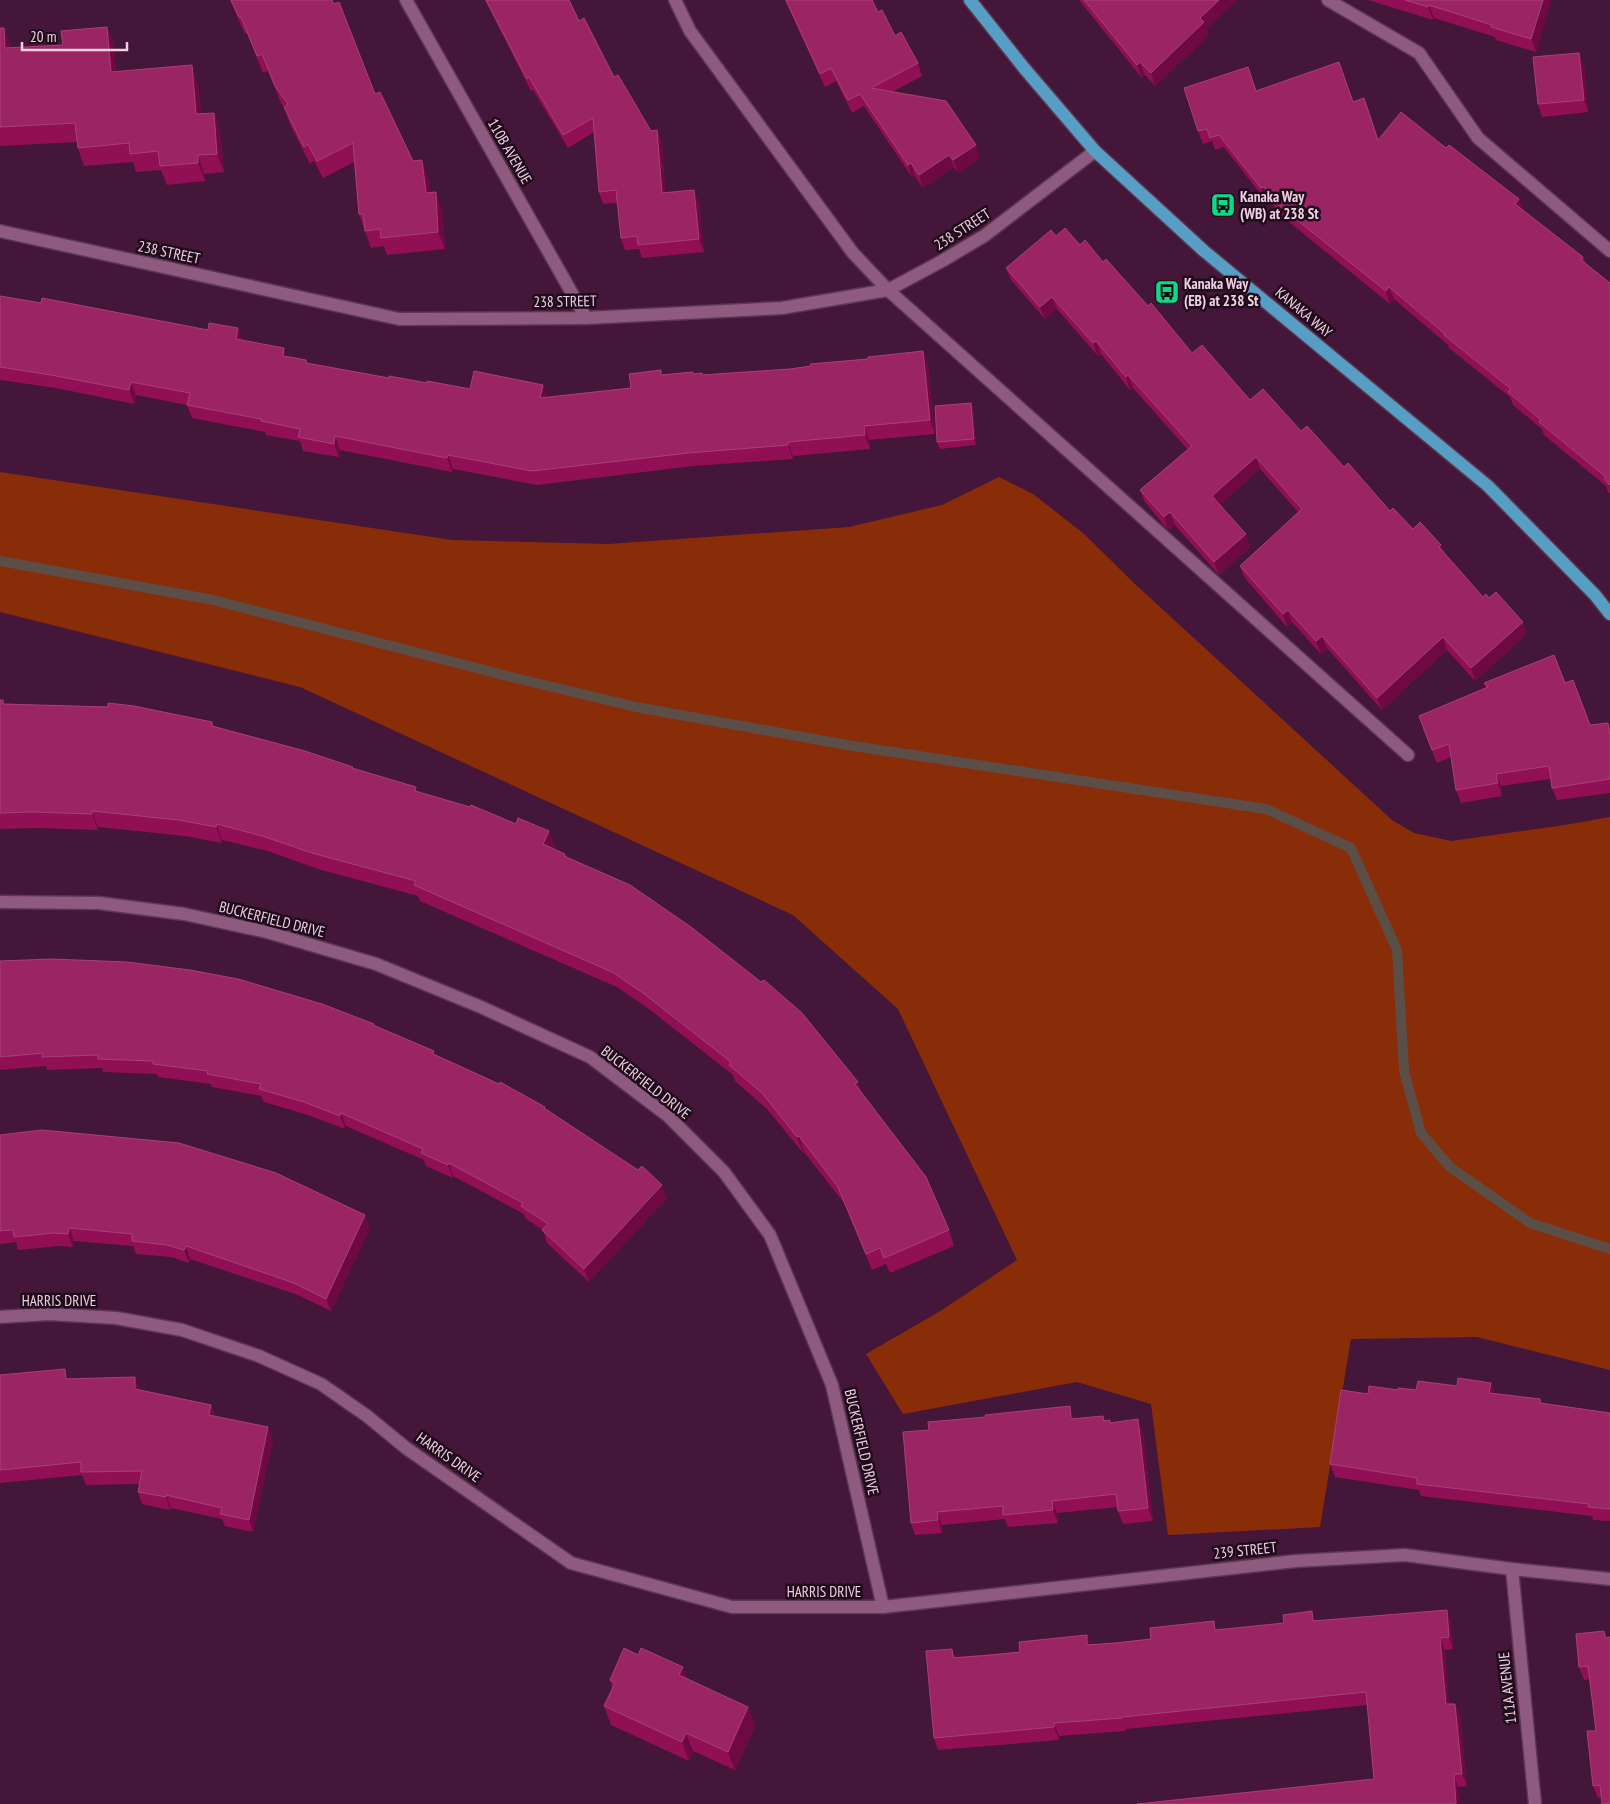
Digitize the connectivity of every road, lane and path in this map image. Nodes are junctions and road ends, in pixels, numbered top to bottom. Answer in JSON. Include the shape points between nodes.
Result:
{"nodes":[{"id":1,"x":406,"y":0,"type":"edge"},
{"id":2,"x":675,"y":0,"type":"edge"},
{"id":3,"x":970,"y":0,"type":"edge"},
{"id":4,"x":1328,"y":0,"type":"edge"},
{"id":5,"x":1095,"y":151,"type":"junction"},
{"id":6,"x":0,"y":231,"type":"edge"},
{"id":7,"x":1610,"y":251,"type":"edge"},
{"id":8,"x":888,"y":290,"type":"junction"},
{"id":9,"x":586,"y":318,"type":"junction"},
{"id":10,"x":1610,"y":614,"type":"edge"},
{"id":11,"x":1408,"y":755,"type":"dead end"},
{"id":12,"x":0,"y":902,"type":"edge"},
{"id":13,"x":0,"y":1317,"type":"edge"},
{"id":14,"x":1512,"y":1569,"type":"junction"},
{"id":15,"x":1610,"y":1579,"type":"edge"},
{"id":16,"x":883,"y":1607,"type":"junction"},
{"id":17,"x":1535,"y":1804,"type":"edge"}],
"edges":[{"from":1,"to":9,"type":"street","name":"110B AVENUE"},
{"from":2,"to":8,"type":"street","via":[[690,31],[853,253]]},
{"from":3,"to":5,"type":"main road","name":"KANAKA WAY"},
{"from":4,"to":7,"type":"street","via":[[1419,53],[1478,138]]},
{"from":5,"to":8,"type":"street","name":"238 STREET","via":[[984,236]]},
{"from":5,"to":10,"type":"main road","name":"KANAKA WAY","via":[[1204,251],[1488,486],[1595,594]]},
{"from":6,"to":9,"type":"street","name":"238 STREET","via":[[399,319]]},
{"from":8,"to":9,"type":"street","name":"238 STREET","via":[[782,308]]},
{"from":8,"to":11,"type":"street"},
{"from":12,"to":16,"type":"street","name":"BUCKERFIELD DRIVE","via":[[99,903],[184,914],[267,932],[376,964],[590,1057],[668,1116],[724,1172],[770,1235],[832,1385]]},
{"from":13,"to":16,"type":"street","name":"HARRIS DRIVE","via":[[49,1314],[116,1318],[182,1330],[259,1356],[321,1384],[406,1448],[572,1563],[732,1607]]},
{"from":14,"to":15,"type":"street","name":"239 STREET"},
{"from":14,"to":16,"type":"street","name":"239 STREET","via":[[1405,1555],[1306,1560]]},
{"from":14,"to":17,"type":"street","name":"111A AVENUE"}]}
